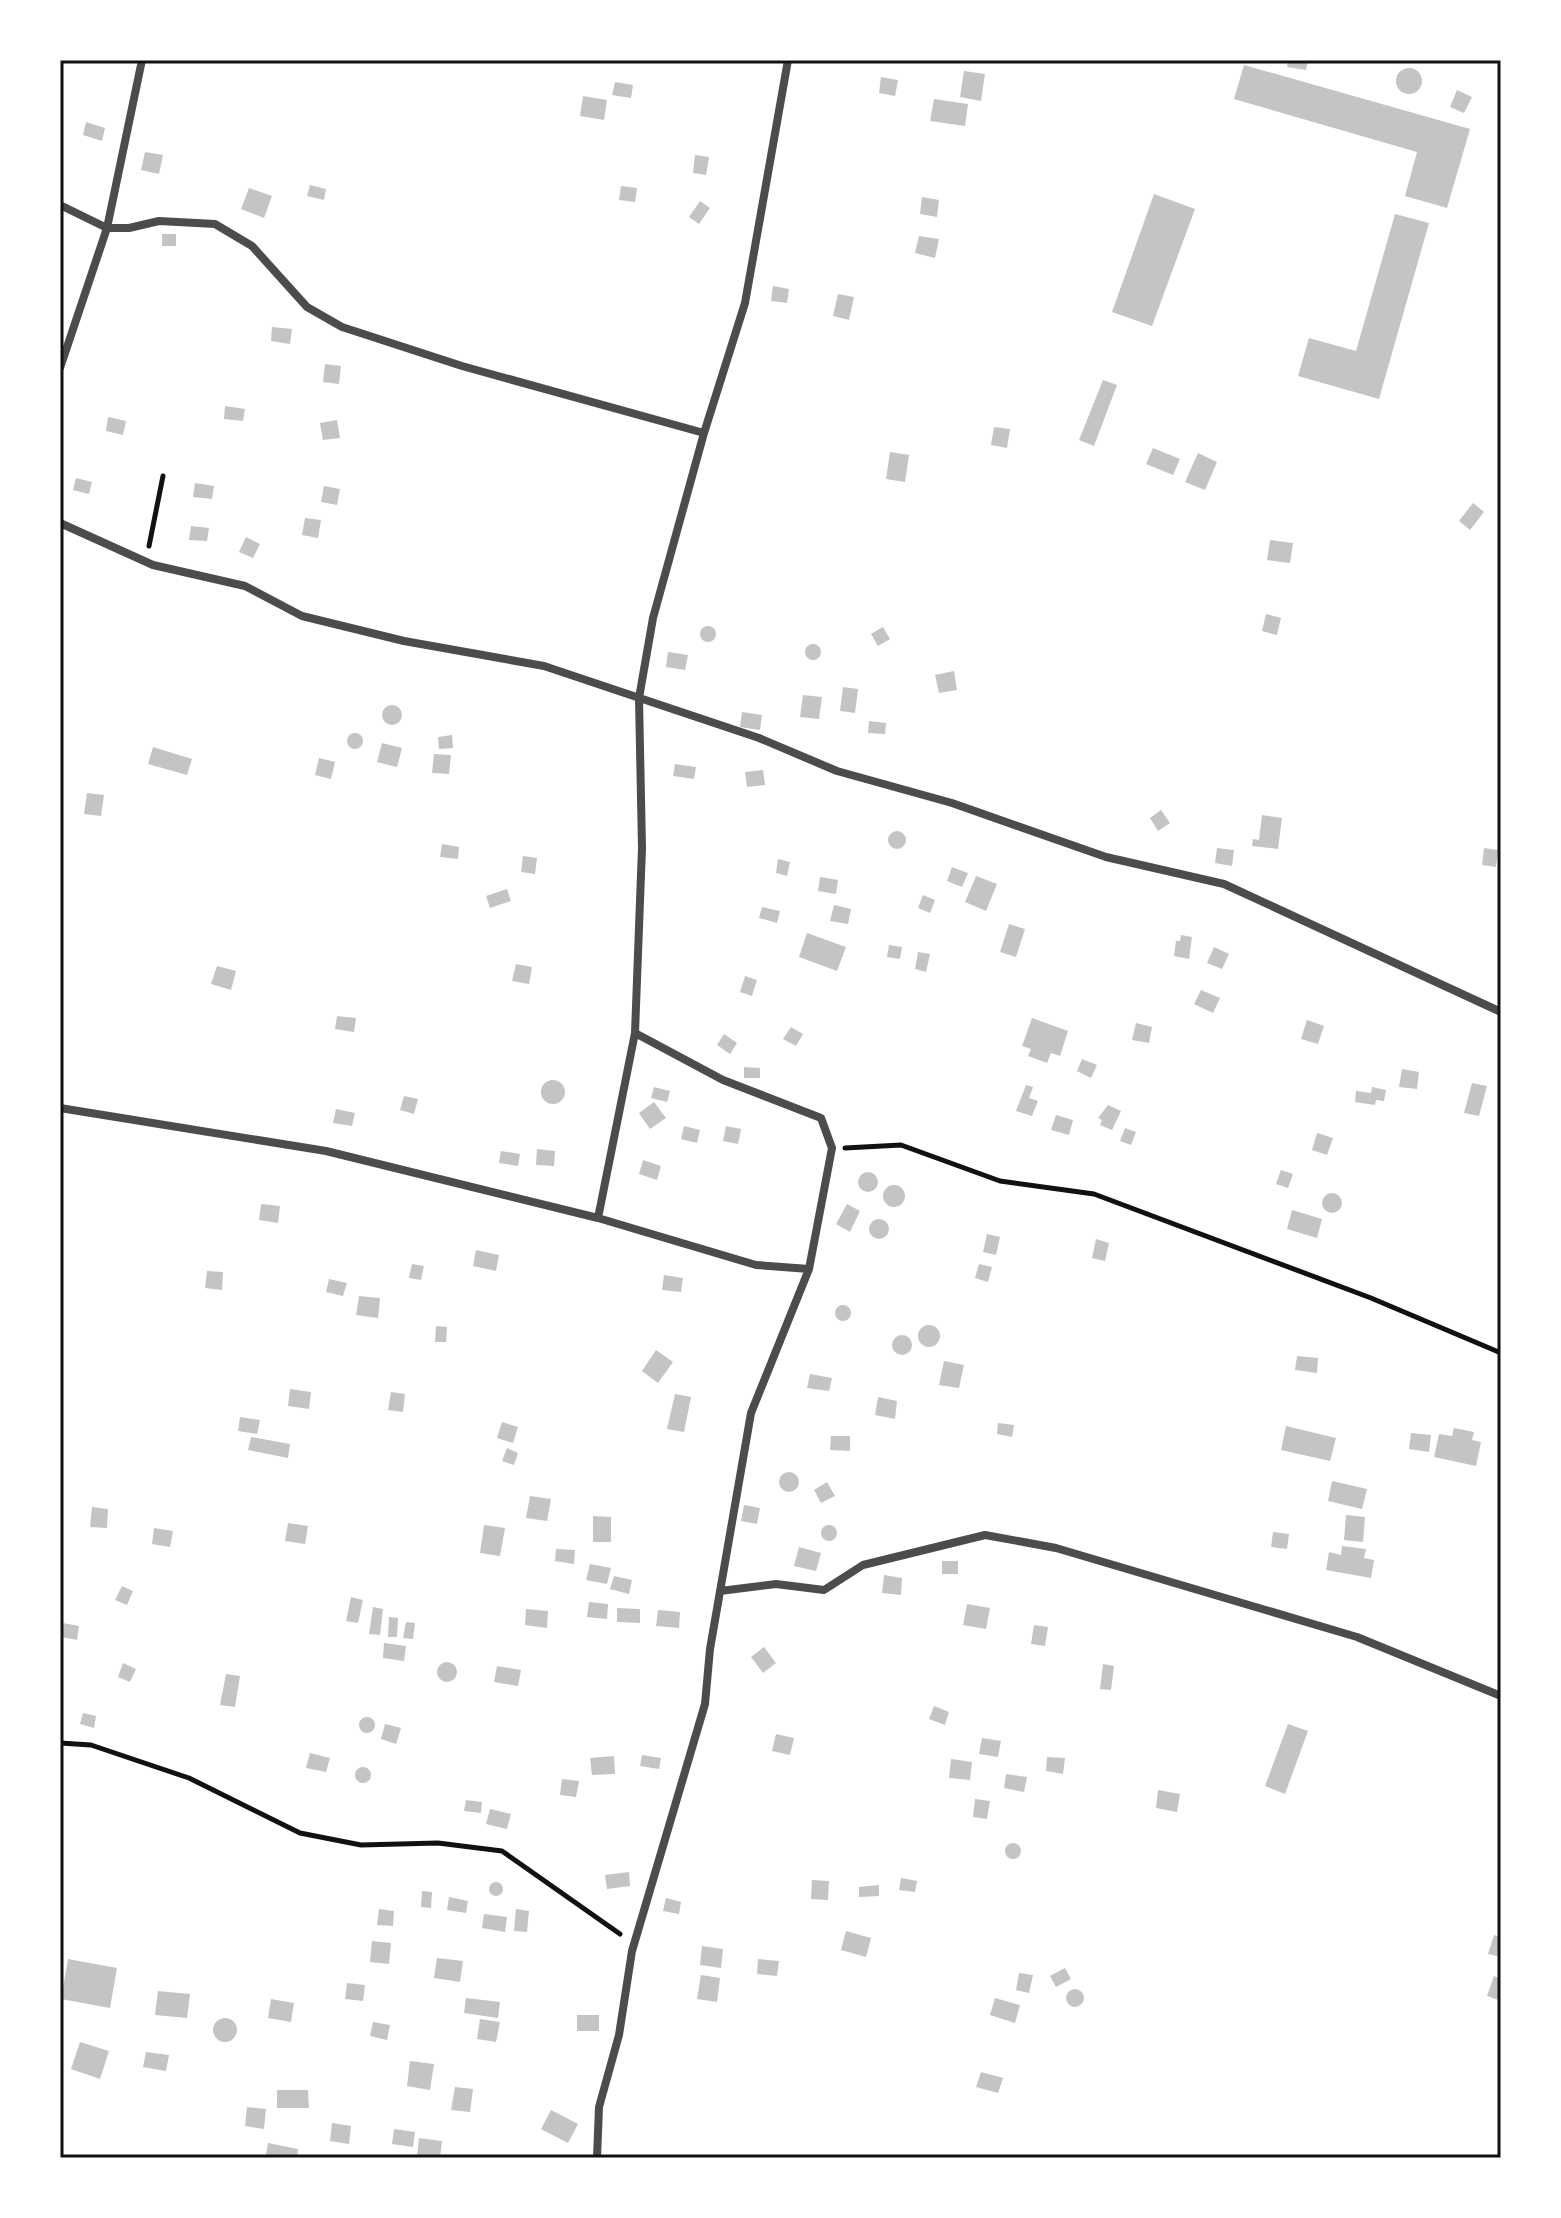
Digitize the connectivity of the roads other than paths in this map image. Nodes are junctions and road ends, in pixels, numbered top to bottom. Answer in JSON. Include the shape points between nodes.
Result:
{"nodes":[{"id":1,"x":142,"y":60,"type":"edge"},
{"id":2,"x":788,"y":60,"type":"edge"},
{"id":3,"x":60,"y":205,"type":"edge"},
{"id":4,"x":107,"y":228,"type":"junction"},
{"id":5,"x":60,"y":368,"type":"edge"},
{"id":6,"x":704,"y":433,"type":"junction"},
{"id":7,"x":60,"y":523,"type":"edge"},
{"id":8,"x":639,"y":698,"type":"junction"},
{"id":9,"x":1501,"y":1012,"type":"edge"},
{"id":10,"x":635,"y":1033,"type":"junction"},
{"id":11,"x":60,"y":1108,"type":"edge"},
{"id":12,"x":598,"y":1218,"type":"junction"},
{"id":13,"x":809,"y":1269,"type":"junction"},
{"id":14,"x":720,"y":1591,"type":"junction"},
{"id":15,"x":1501,"y":1696,"type":"edge"},
{"id":16,"x":597,"y":2158,"type":"edge"}],
"edges":[{"from":1,"to":4,"type":"street"},
{"from":2,"to":6,"type":"street","via":[[745,303]]},
{"from":3,"to":4,"type":"street"},
{"from":4,"to":5,"type":"street"},
{"from":4,"to":6,"type":"street","via":[[159,221],[215,224],[252,246],[307,307],[342,327]]},
{"from":6,"to":8,"type":"street","via":[[653,618]]},
{"from":7,"to":8,"type":"street","via":[[176,573],[245,586],[302,616],[544,666]]},
{"from":8,"to":9,"type":"street","via":[[837,771],[952,803],[1106,857],[1224,884]]},
{"from":8,"to":10,"type":"street","via":[[642,848]]},
{"from":10,"to":12,"type":"street"},
{"from":10,"to":13,"type":"street","via":[[723,1080],[821,1118],[832,1148]]},
{"from":11,"to":12,"type":"street","via":[[326,1151]]},
{"from":12,"to":13,"type":"street","via":[[756,1265]]},
{"from":13,"to":14,"type":"street","via":[[751,1413]]},
{"from":14,"to":15,"type":"street","via":[[776,1584],[824,1590],[863,1565],[985,1535],[1056,1548],[1357,1637]]},
{"from":14,"to":16,"type":"street","via":[[705,1704],[632,1951],[619,2035],[599,2107]]}]}
